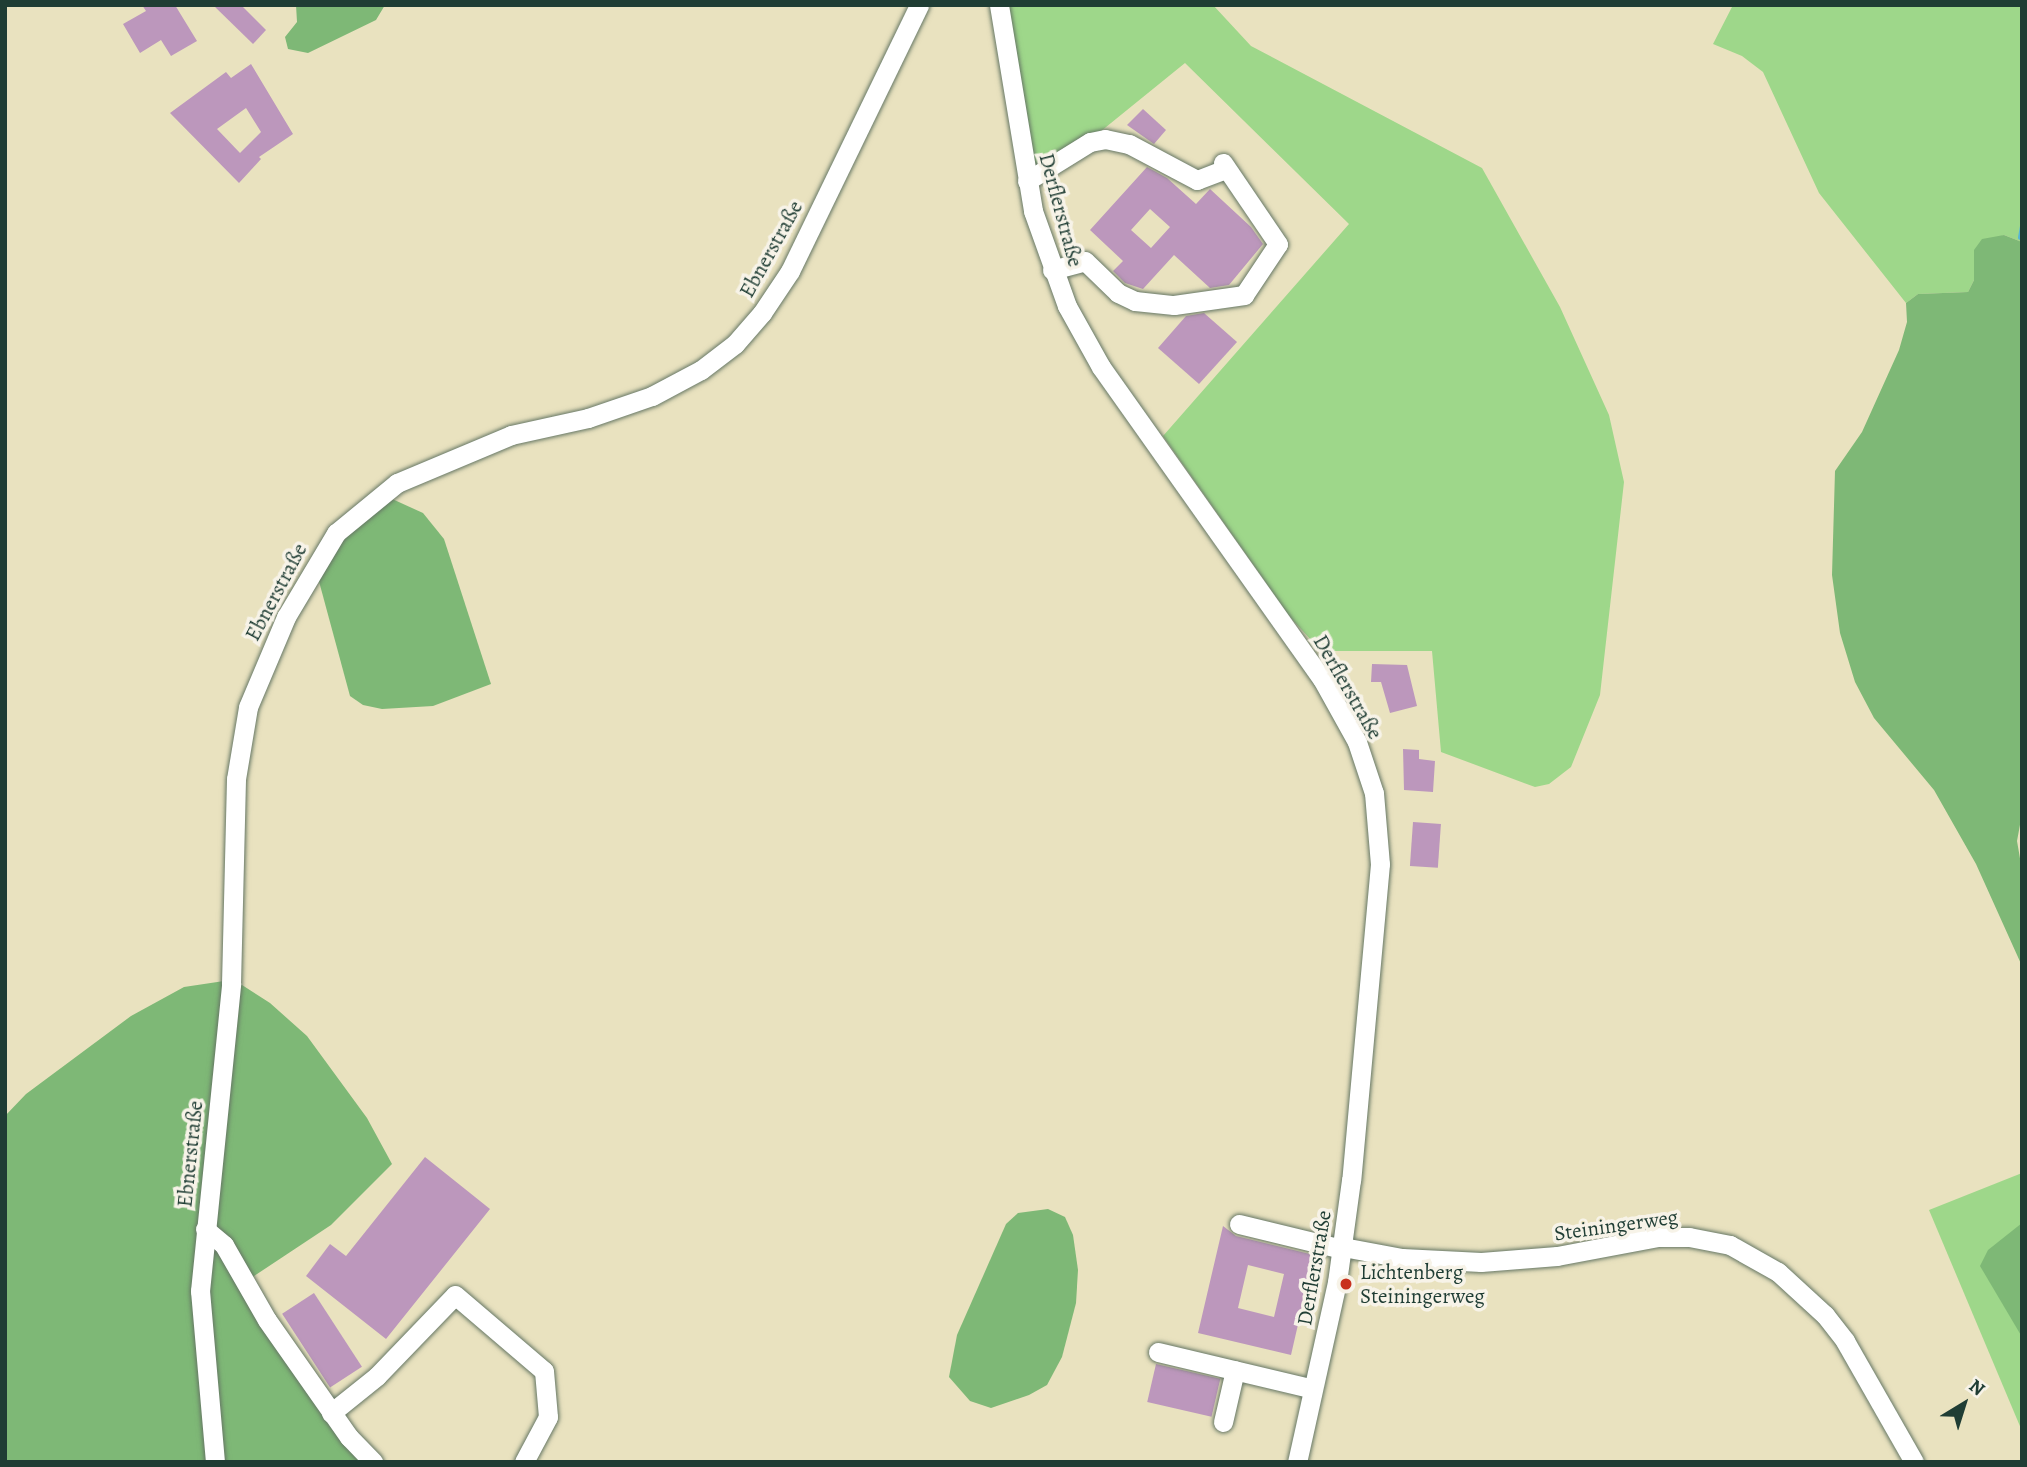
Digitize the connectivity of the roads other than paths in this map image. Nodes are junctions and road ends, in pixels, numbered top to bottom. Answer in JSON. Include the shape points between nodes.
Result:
{"nodes":[{"id":1,"x":919,"y":5,"type":"edge"},
{"id":2,"x":999,"y":5,"type":"edge"},
{"id":3,"x":1027,"y":181,"type":"junction"},
{"id":4,"x":1052,"y":270,"type":"junction"},
{"id":5,"x":1239,"y":1224,"type":"dead end"},
{"id":6,"x":205,"y":1229,"type":"junction"},
{"id":7,"x":1343,"y":1248,"type":"junction"},
{"id":8,"x":1158,"y":1352,"type":"dead end"},
{"id":9,"x":1235,"y":1370,"type":"junction"},
{"id":10,"x":1313,"y":1389,"type":"junction"},
{"id":11,"x":331,"y":1413,"type":"junction"},
{"id":12,"x":1223,"y":1422,"type":"dead end"},
{"id":13,"x":215,"y":1462,"type":"edge"},
{"id":14,"x":373,"y":1462,"type":"edge"},
{"id":15,"x":524,"y":1462,"type":"edge"},
{"id":16,"x":1297,"y":1462,"type":"edge"},
{"id":17,"x":1914,"y":1462,"type":"edge"}],
"edges":[{"from":1,"to":6,"type":"street","name":"Ebnerstraße","via":[[790,271],[735,344],[701,370],[641,400],[511,435],[414,474],[357,512],[316,561],[254,688],[239,751],[231,984]]},
{"from":2,"to":3,"type":"street","name":"Derflerstraße"},
{"from":3,"to":4,"type":"street","name":"Derflerstraße"},
{"from":3,"to":4,"type":"street","via":[[1090,142],[1105,139],[1129,144],[1197,180],[1224,166],[1278,244],[1244,295],[1174,306],[1135,301],[1118,293],[1085,261]]},
{"from":4,"to":7,"type":"street","name":"Derflerstraße","via":[[1101,367],[1322,679],[1357,742],[1374,793],[1380,840],[1377,900]]},
{"from":5,"to":7,"type":"street","name":"Steiningerweg"},
{"from":6,"to":11,"type":"street","via":[[225,1245],[267,1320]]},
{"from":6,"to":13,"type":"street","name":"Ebnerstraße","via":[[200,1315]]},
{"from":7,"to":10,"type":"street","name":"Derflerstraße"},
{"from":7,"to":17,"type":"street","name":"Steiningerweg","via":[[1402,1258],[1490,1262],[1558,1256],[1658,1237],[1730,1245],[1778,1272],[1825,1315],[1845,1341]]},
{"from":8,"to":9,"type":"street"},
{"from":9,"to":10,"type":"street"},
{"from":9,"to":12,"type":"street"},
{"from":10,"to":16,"type":"street","name":"Derflerstraße"},
{"from":11,"to":14,"type":"street"},
{"from":11,"to":15,"type":"street","via":[[377,1376],[455,1295],[544,1371],[548,1417]]}]}
